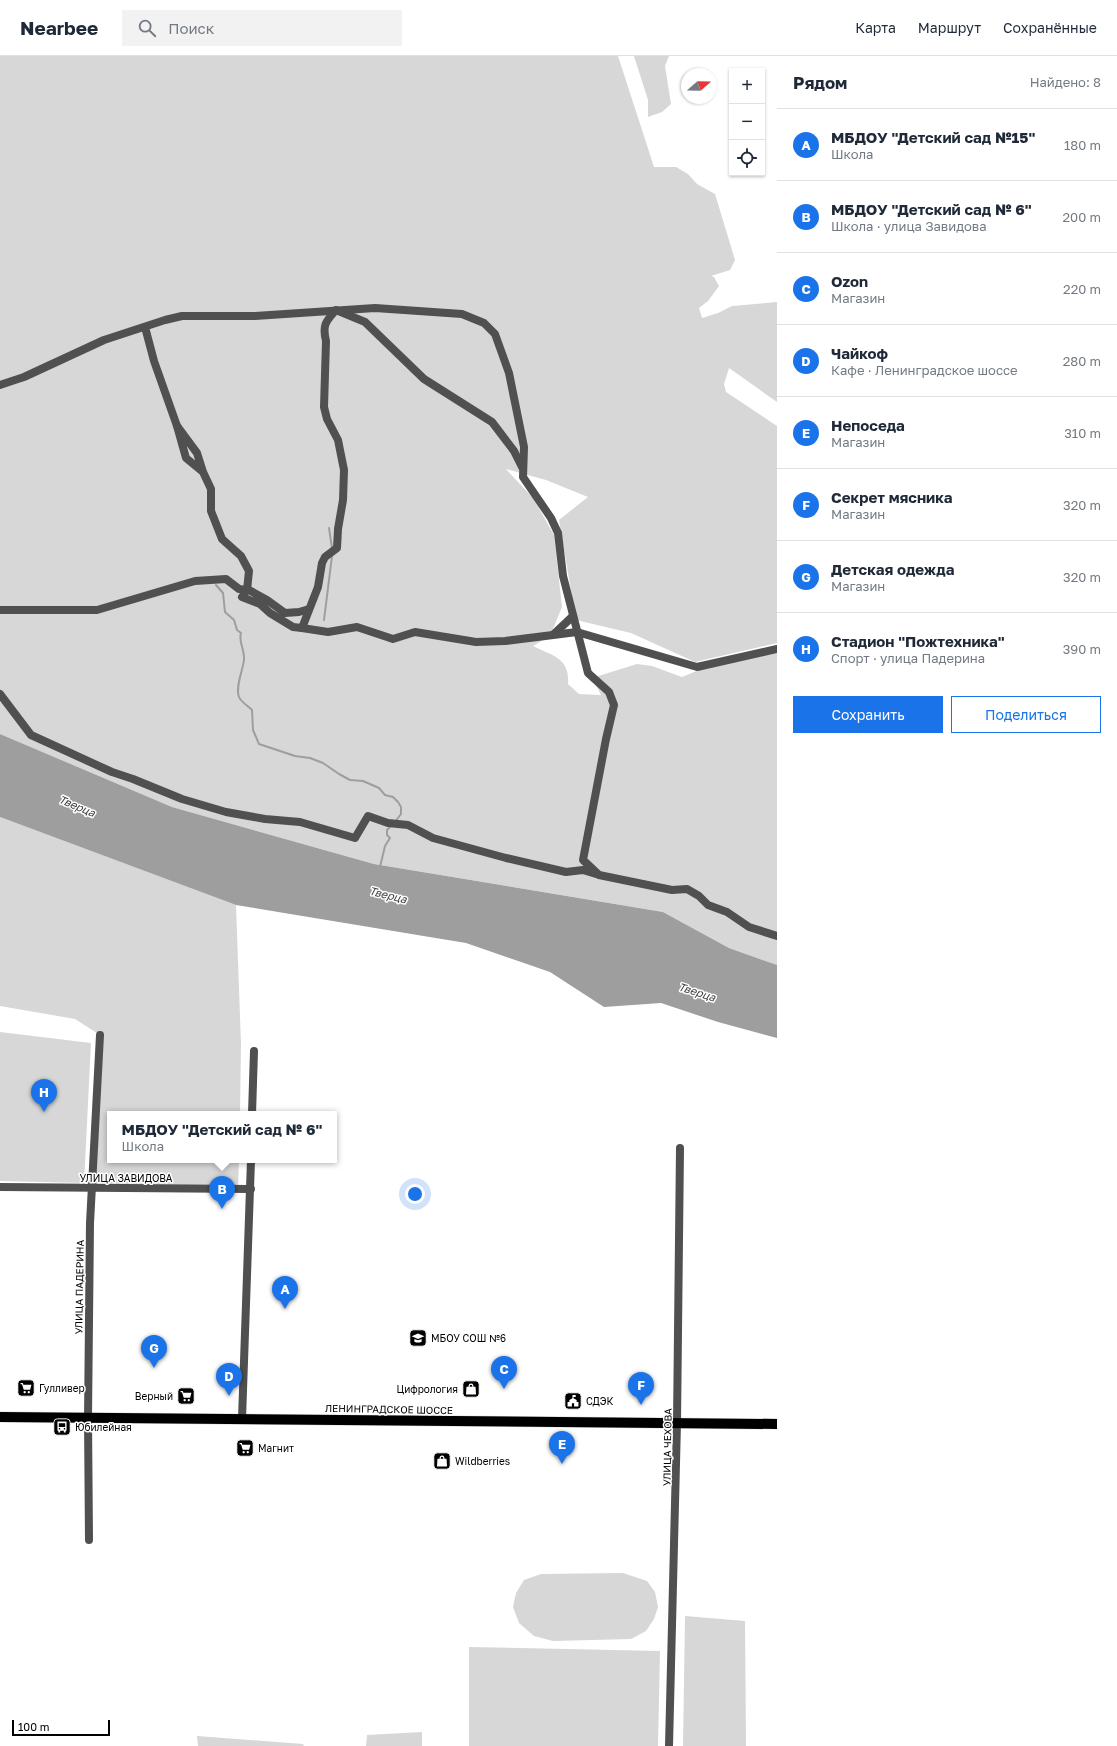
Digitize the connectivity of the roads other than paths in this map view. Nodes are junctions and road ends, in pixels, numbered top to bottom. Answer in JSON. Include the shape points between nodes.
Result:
{"nodes":[{"id":1,"x":336,"y":310,"type":"junction"},
{"id":2,"x":145,"y":327,"type":"junction"},
{"id":3,"x":0,"y":385,"type":"edge"},
{"id":4,"x":177,"y":426,"type":"junction"},
{"id":5,"x":522,"y":468,"type":"junction"},
{"id":6,"x":203,"y":472,"type":"junction"},
{"id":7,"x":247,"y":590,"type":"junction"},
{"id":8,"x":309,"y":609,"type":"junction"},
{"id":9,"x":0,"y":610,"type":"edge"},
{"id":10,"x":573,"y":616,"type":"junction"},
{"id":11,"x":302,"y":628,"type":"junction"},
{"id":12,"x":578,"y":632,"type":"junction"},
{"id":13,"x":554,"y":634,"type":"junction"},
{"id":14,"x":777,"y":649,"type":"edge"},
{"id":15,"x":0,"y":694,"type":"edge"},
{"id":16,"x":599,"y":875,"type":"junction"},
{"id":17,"x":777,"y":936,"type":"edge"},
{"id":18,"x":100,"y":1035,"type":"dead end"},
{"id":19,"x":254,"y":1051,"type":"dead end"},
{"id":20,"x":252,"y":1111,"type":"edge"},
{"id":21,"x":680,"y":1148,"type":"dead end"},
{"id":22,"x":252,"y":1163,"type":"edge"},
{"id":23,"x":0,"y":1187,"type":"edge"},
{"id":24,"x":91,"y":1188,"type":"junction"},
{"id":25,"x":251,"y":1189,"type":"junction"},
{"id":26,"x":0,"y":1417,"type":"edge"},
{"id":27,"x":88,"y":1418,"type":"junction"},
{"id":28,"x":242,"y":1419,"type":"junction"},
{"id":29,"x":677,"y":1423,"type":"junction"},
{"id":30,"x":777,"y":1424,"type":"edge"},
{"id":31,"x":89,"y":1540,"type":"dead end"},
{"id":32,"x":669,"y":1746,"type":"edge"}],
"edges":[{"from":1,"to":2,"type":"street","via":[[255,316],[182,316]]},
{"from":1,"to":5,"type":"street","via":[[366,322],[424,379],[492,422],[514,451]]},
{"from":1,"to":5,"type":"street","via":[[375,308],[462,314],[484,323],[495,334],[509,373],[524,446]]},
{"from":1,"to":8,"type":"street","via":[[325,323],[324,330],[324,407],[341,452],[344,470],[343,500],[336,548],[322,563],[318,587]]},
{"from":2,"to":3,"type":"street","via":[[104,340]]},
{"from":2,"to":4,"type":"street"},
{"from":4,"to":6,"type":"street","via":[[197,453]]},
{"from":4,"to":6,"type":"street","via":[[186,458]]},
{"from":5,"to":10,"type":"street","via":[[523,477],[551,518],[558,533],[563,576]]},
{"from":6,"to":7,"type":"street","via":[[211,489],[211,511],[222,539],[240,556],[250,571]]},
{"from":7,"to":8,"type":"street","via":[[285,613]]},
{"from":7,"to":9,"type":"street","via":[[239,589],[226,579],[195,581],[97,610]]},
{"from":7,"to":11,"type":"street","via":[[242,596],[260,604],[293,627]]},
{"from":8,"to":11,"type":"street"},
{"from":10,"to":12,"type":"street"},
{"from":10,"to":13,"type":"street"},
{"from":11,"to":13,"type":"street","via":[[328,632],[357,626],[393,639],[415,632],[476,642]]},
{"from":12,"to":13,"type":"street"},
{"from":12,"to":14,"type":"street","via":[[697,667]]},
{"from":12,"to":16,"type":"street","via":[[588,673],[609,692],[614,705],[583,860]]},
{"from":15,"to":16,"type":"street","via":[[31,735],[112,772],[182,799],[265,820],[300,822],[355,838],[368,816],[388,823],[408,825],[433,838],[506,858],[566,872],[583,870]]},
{"from":16,"to":17,"type":"street","via":[[672,890],[687,889],[708,905],[727,912],[749,927]]},
{"from":18,"to":24,"type":"street","name":"УЛИЦА ПАДЕРИНА"},
{"from":19,"to":20,"type":"street"},
{"from":21,"to":29,"type":"street","name":"УЛИЦА ЧЕХОВА"},
{"from":22,"to":25,"type":"street"},
{"from":23,"to":24,"type":"street","name":"УЛИЦА ЗАВИДОВА"},
{"from":24,"to":25,"type":"street","name":"УЛИЦА ЗАВИДОВА"},
{"from":24,"to":27,"type":"street","name":"УЛИЦА ПАДЕРИНА"},
{"from":25,"to":28,"type":"street"},
{"from":26,"to":27,"type":"main road","name":"ЛЕНИНГРАДСКОЕ ШОССЕ"},
{"from":27,"to":28,"type":"main road","name":"ЛЕНИНГРАДСКОЕ ШОССЕ"},
{"from":27,"to":31,"type":"street","name":"УЛИЦА ПАДЕРИНА"},
{"from":28,"to":29,"type":"main road","name":"ЛЕНИНГРАДСКОЕ ШОССЕ"},
{"from":29,"to":30,"type":"main road","name":"ЛЕНИНГРАДСКОЕ ШОССЕ"},
{"from":29,"to":32,"type":"street","name":"УЛИЦА ЧЕХОВА"}]}
